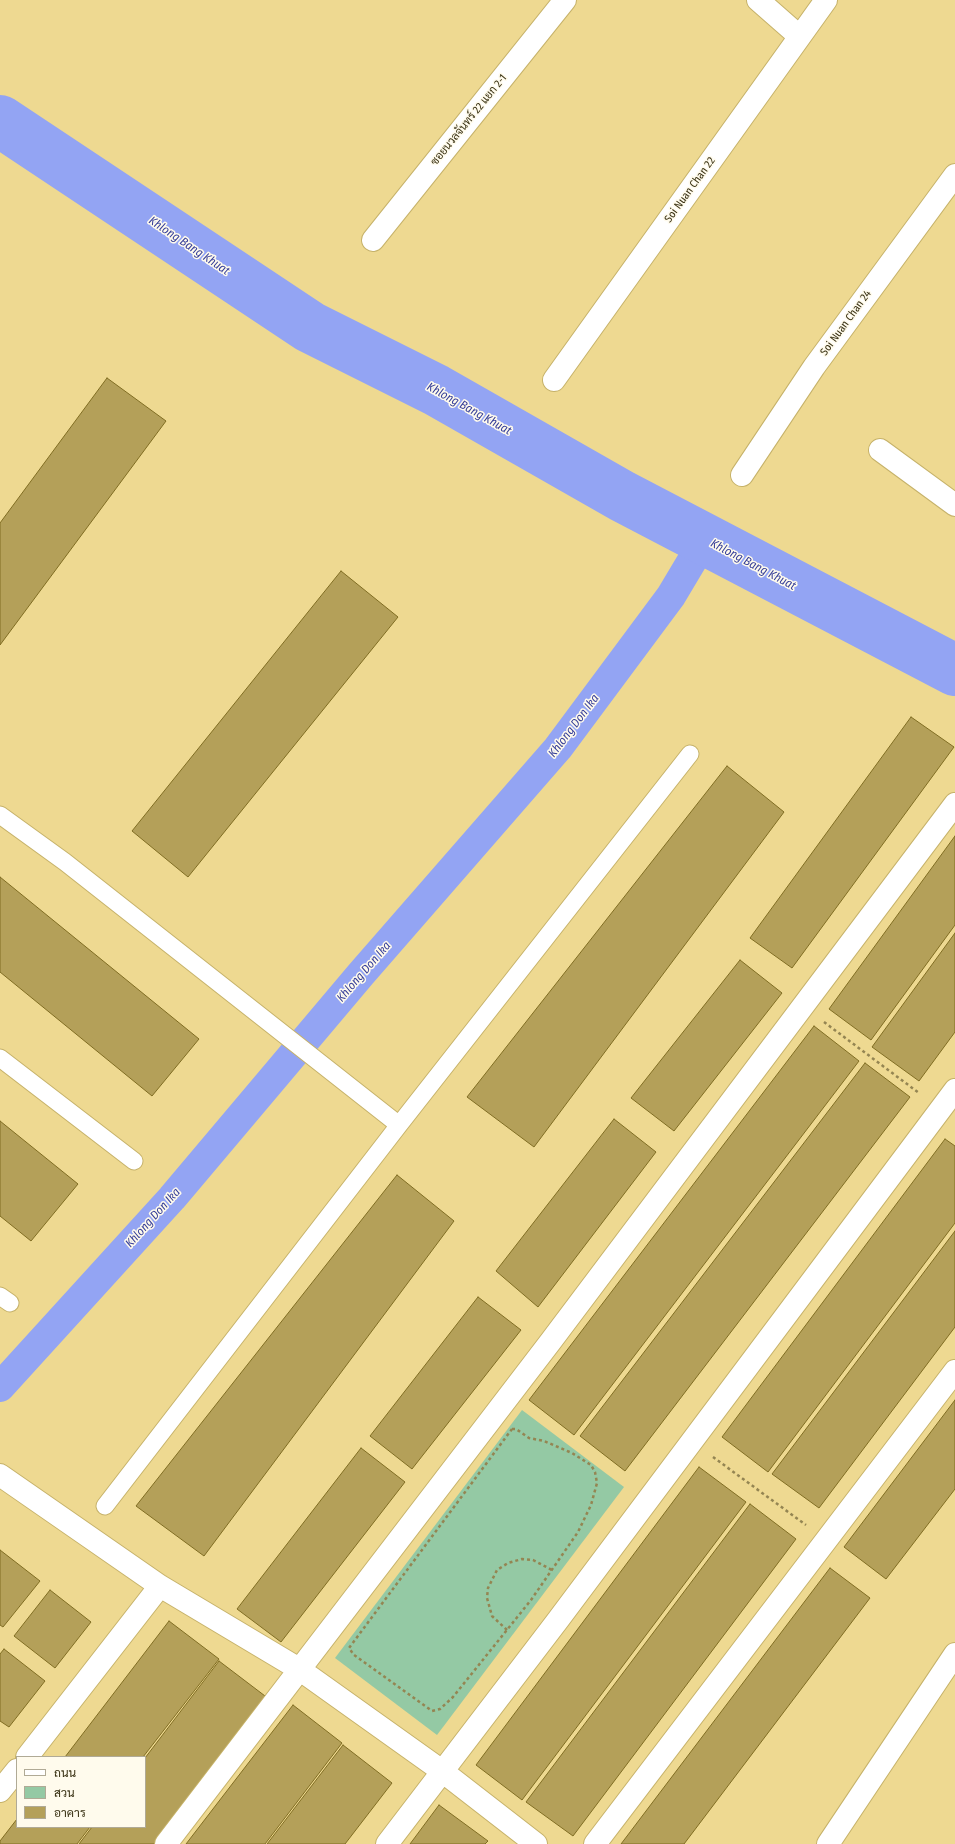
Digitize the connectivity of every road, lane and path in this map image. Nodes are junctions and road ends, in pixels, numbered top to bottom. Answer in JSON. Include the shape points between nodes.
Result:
{"nodes":[{"id":1,"x":565,"y":0,"type":"edge"},
{"id":2,"x":758,"y":0,"type":"edge"},
{"id":3,"x":826,"y":0,"type":"edge"},
{"id":4,"x":799,"y":36,"type":"junction"},
{"id":5,"x":955,"y":175,"type":"edge"},
{"id":6,"x":373,"y":240,"type":"dead end"},
{"id":7,"x":554,"y":380,"type":"dead end"},
{"id":8,"x":880,"y":450,"type":"dead end"},
{"id":9,"x":742,"y":475,"type":"dead end"},
{"id":10,"x":955,"y":505,"type":"edge"},
{"id":11,"x":690,"y":754,"type":"dead end"},
{"id":12,"x":955,"y":804,"type":"edge"},
{"id":13,"x":0,"y":815,"type":"edge"},
{"id":14,"x":803,"y":1006,"type":"junction"},
{"id":15,"x":0,"y":1058,"type":"edge"},
{"id":16,"x":955,"y":1090,"type":"edge"},
{"id":17,"x":941,"y":1110,"type":"junction"},
{"id":18,"x":399,"y":1125,"type":"junction"},
{"id":19,"x":134,"y":1161,"type":"dead end"},
{"id":20,"x":955,"y":1371,"type":"edge"},
{"id":21,"x":692,"y":1441,"type":"junction"},
{"id":22,"x":0,"y":1475,"type":"edge"},
{"id":23,"x":105,"y":1506,"type":"dead end"},
{"id":24,"x":828,"y":1540,"type":"junction"},
{"id":25,"x":552,"y":1570,"type":"junction"},
{"id":26,"x":160,"y":1586,"type":"junction"},
{"id":27,"x":507,"y":1630,"type":"junction"},
{"id":28,"x":955,"y":1654,"type":"edge"},
{"id":29,"x":299,"y":1669,"type":"junction"},
{"id":30,"x":28,"y":1756,"type":"edge"},
{"id":31,"x":442,"y":1771,"type":"junction"},
{"id":32,"x":166,"y":1844,"type":"edge"},
{"id":33,"x":387,"y":1844,"type":"edge"},
{"id":34,"x":536,"y":1844,"type":"edge"},
{"id":35,"x":595,"y":1844,"type":"edge"},
{"id":36,"x":828,"y":1844,"type":"edge"}],
"edges":[{"from":1,"to":6,"type":"street","name":"ซอยนวลจันทร์ 22 แยก 2-1"},
{"from":2,"to":4,"type":"street"},
{"from":3,"to":4,"type":"street","name":"Soi Nuan Chan 22"},
{"from":4,"to":7,"type":"street","name":"Soi Nuan Chan 22"},
{"from":5,"to":9,"type":"street","name":"Soi Nuan Chan 24","via":[[814,367]]},
{"from":8,"to":10,"type":"street"},
{"from":11,"to":18,"type":"lane"},
{"from":12,"to":14,"type":"street"},
{"from":13,"to":18,"type":"lane","via":[[65,862]]},
{"from":14,"to":17,"type":"path"},
{"from":14,"to":29,"type":"street","via":[[551,1341]]},
{"from":15,"to":19,"type":"lane"},
{"from":16,"to":17,"type":"street"},
{"from":17,"to":21,"type":"street"},
{"from":18,"to":23,"type":"lane"},
{"from":20,"to":24,"type":"street"},
{"from":21,"to":24,"type":"path"},
{"from":21,"to":31,"type":"street"},
{"from":22,"to":26,"type":"street"},
{"from":24,"to":35,"type":"street"},
{"from":25,"to":27,"type":"path"},
{"from":25,"to":27,"type":"path","via":[[537,1561],[522,1559],[497,1570],[488,1588],[487,1598],[492,1616]]},
{"from":25,"to":27,"type":"path","via":[[587,1515],[596,1483],[595,1472],[582,1458],[512,1429],[349,1648],[354,1655],[432,1711],[440,1709],[453,1697]]},
{"from":26,"to":29,"type":"street"},
{"from":26,"to":30,"type":"street"},
{"from":28,"to":36,"type":"street"},
{"from":29,"to":31,"type":"street"},
{"from":29,"to":32,"type":"street"},
{"from":31,"to":33,"type":"street"},
{"from":31,"to":34,"type":"street"}]}
